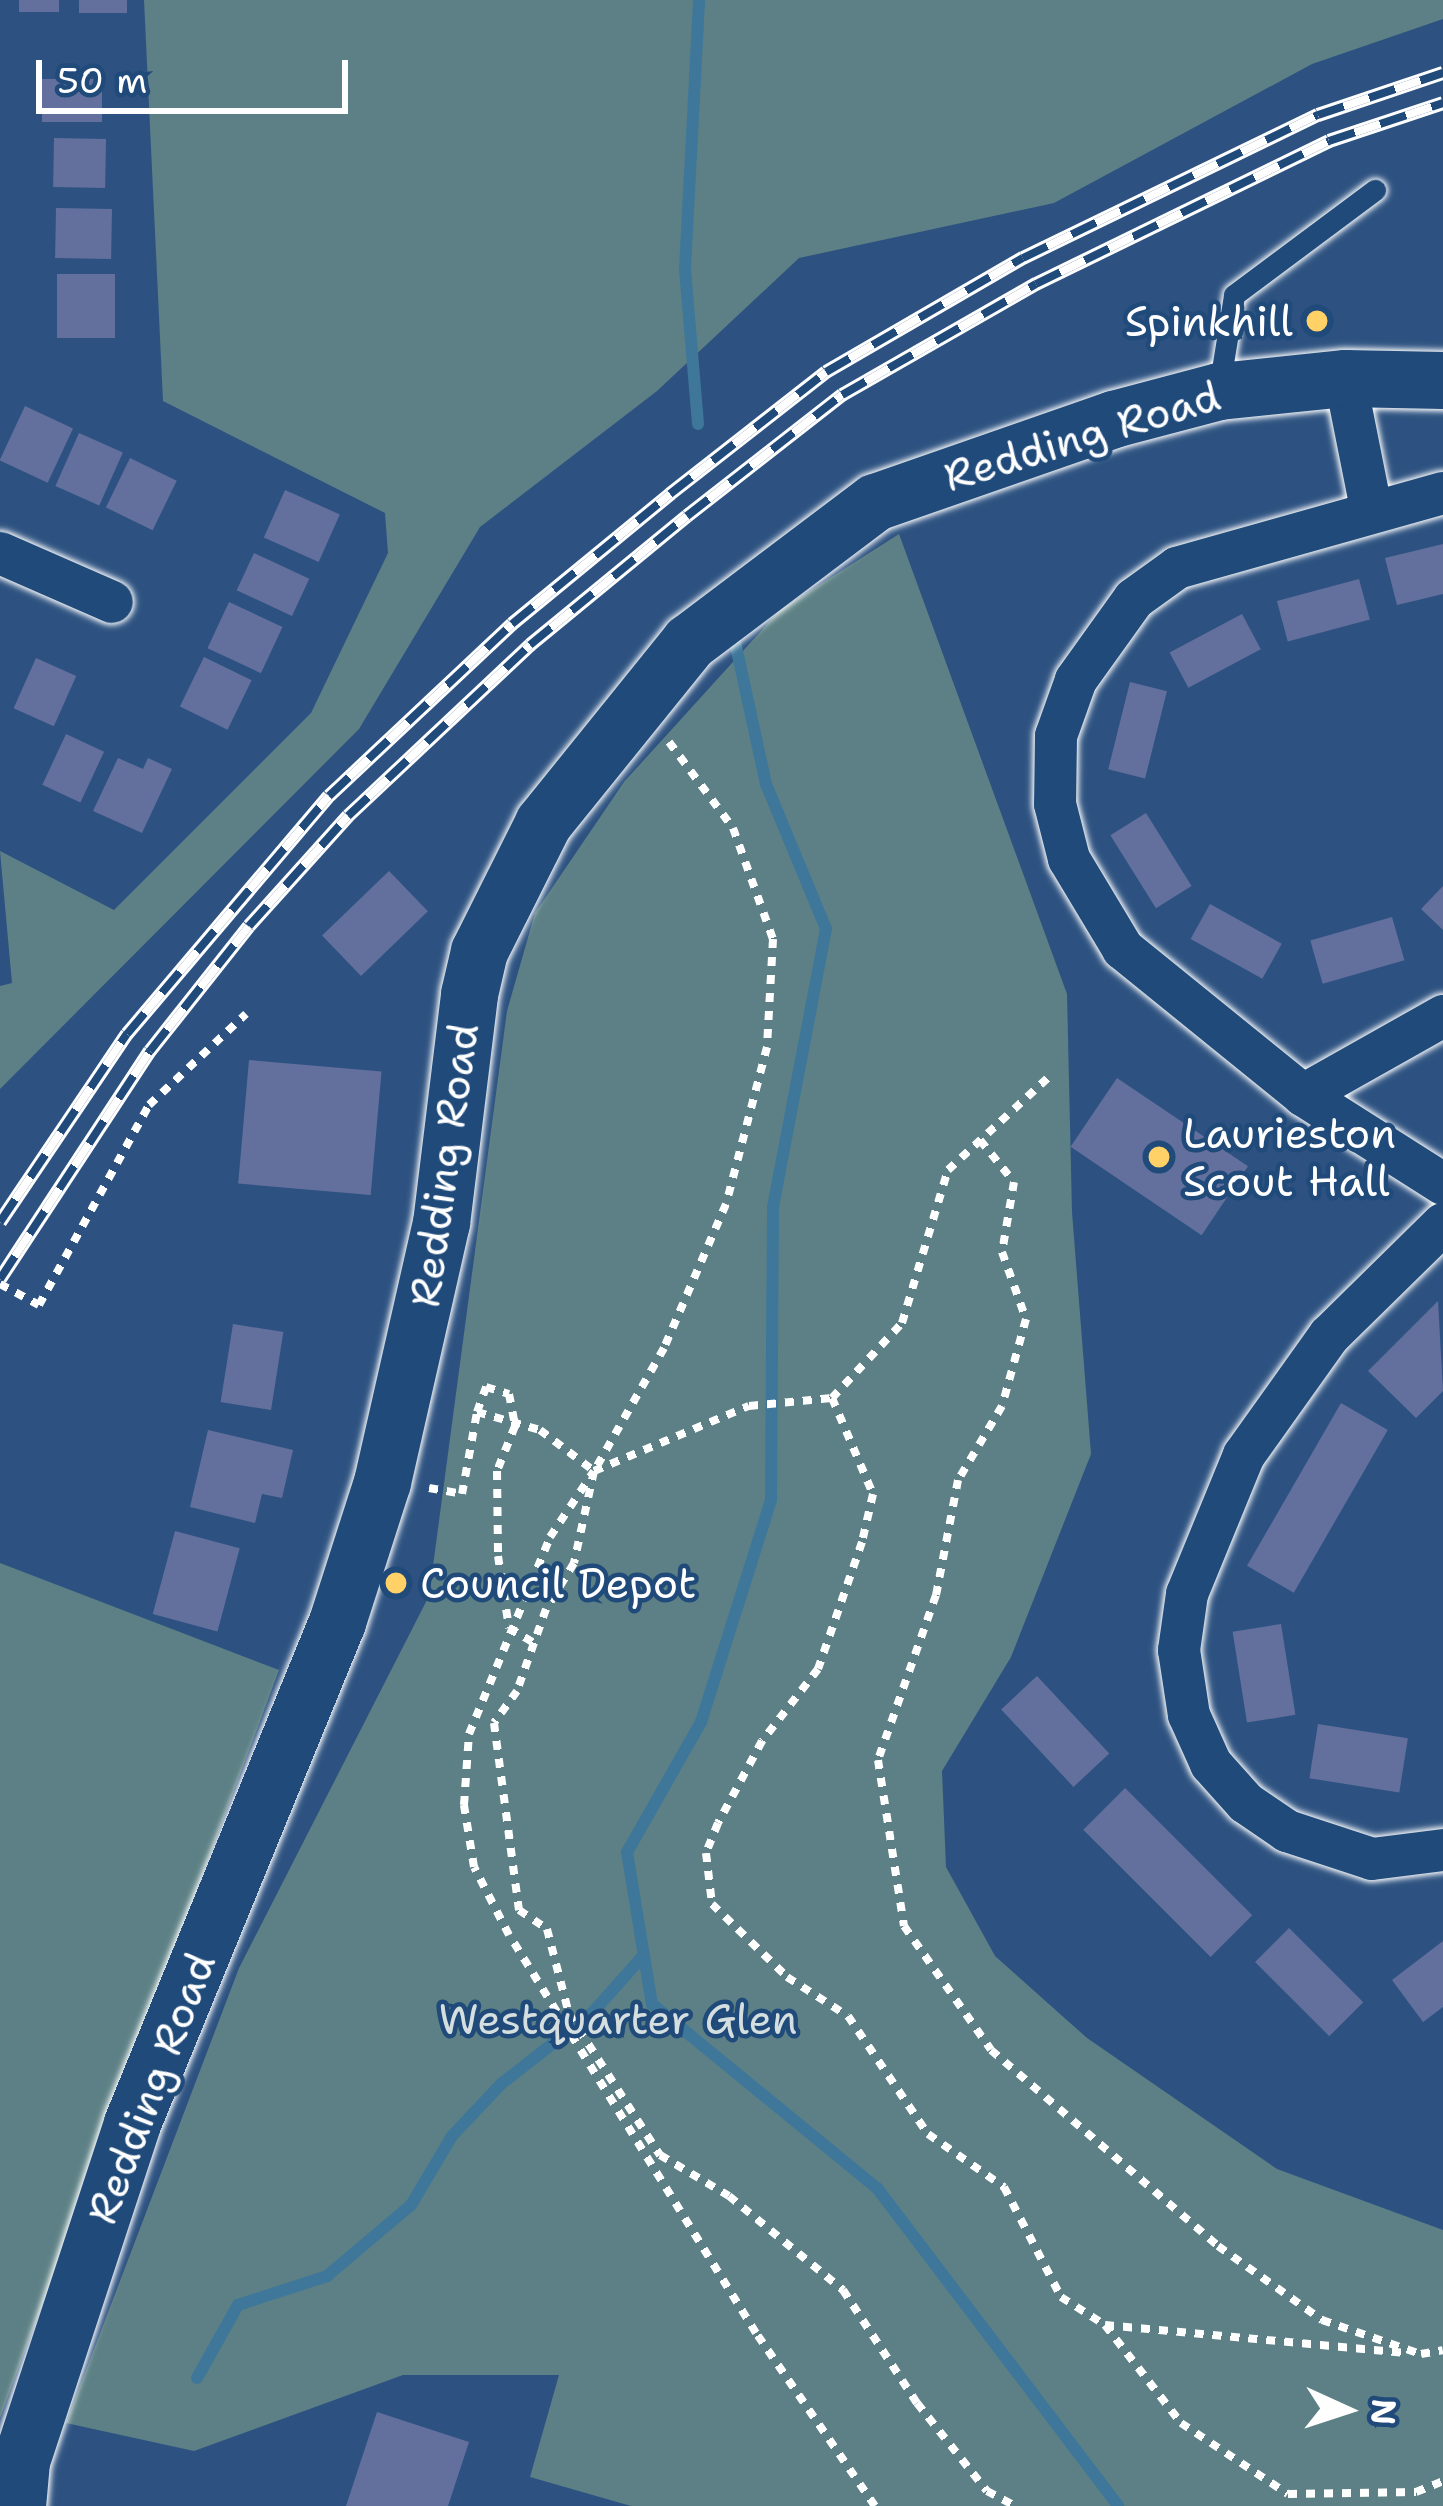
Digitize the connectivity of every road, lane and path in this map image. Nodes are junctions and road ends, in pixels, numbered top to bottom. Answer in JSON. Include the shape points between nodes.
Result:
{"nodes":[{"id":1,"x":1375,"y":190,"type":"dead end"},
{"id":2,"x":1345,"y":378,"type":"junction"},
{"id":3,"x":1443,"y":380,"type":"edge"},
{"id":4,"x":1219,"y":391,"type":"junction"},
{"id":5,"x":1443,"y":493,"type":"edge"},
{"id":6,"x":1371,"y":508,"type":"junction"},
{"id":7,"x":0,"y":553,"type":"edge"},
{"id":8,"x":112,"y":602,"type":"dead end"},
{"id":9,"x":640,"y":703,"type":"junction"},
{"id":10,"x":246,"y":1014,"type":"dead end"},
{"id":11,"x":1443,"y":1016,"type":"edge"},
{"id":12,"x":1053,"y":1073,"type":"dead end"},
{"id":13,"x":1303,"y":1094,"type":"junction"},
{"id":14,"x":980,"y":1140,"type":"junction"},
{"id":15,"x":1443,"y":1184,"type":"edge"},
{"id":16,"x":1443,"y":1224,"type":"edge"},
{"id":17,"x":0,"y":1284,"type":"edge"},
{"id":18,"x":832,"y":1398,"type":"junction"},
{"id":19,"x":477,"y":1412,"type":"junction"},
{"id":20,"x":515,"y":1426,"type":"junction"},
{"id":21,"x":594,"y":1471,"type":"junction"},
{"id":22,"x":382,"y":1482,"type":"junction"},
{"id":23,"x":509,"y":1628,"type":"junction"},
{"id":24,"x":534,"y":1643,"type":"junction"},
{"id":25,"x":1443,"y":1850,"type":"edge"},
{"id":26,"x":1106,"y":2325,"type":"junction"},
{"id":27,"x":1443,"y":2350,"type":"edge"},
{"id":28,"x":1421,"y":2354,"type":"junction"},
{"id":29,"x":1443,"y":2481,"type":"edge"},
{"id":30,"x":17,"y":2506,"type":"edge"},
{"id":31,"x":875,"y":2506,"type":"edge"},
{"id":32,"x":1015,"y":2506,"type":"edge"}],
"edges":[{"from":1,"to":4,"type":"lane","via":[[1234,295]]},
{"from":2,"to":3,"type":"main road","name":"Redding Road"},
{"from":2,"to":4,"type":"main road","name":"Redding Road"},
{"from":2,"to":6,"type":"street"},
{"from":4,"to":9,"type":"main road","name":"Redding Road","via":[[874,502],[689,642]]},
{"from":5,"to":6,"type":"street"},
{"from":6,"to":13,"type":"street","via":[[1163,578],[1099,642],[1057,736],[1055,804],[1091,904],[1123,949]]},
{"from":7,"to":8,"type":"street"},
{"from":9,"to":21,"type":"path","via":[[733,828],[773,939],[767,1047],[726,1204],[664,1348]]},
{"from":9,"to":22,"type":"main road","name":"Redding Road","via":[[543,823],[479,951],[441,1223]]},
{"from":10,"to":17,"type":"path","via":[[149,1105],[39,1304]]},
{"from":11,"to":13,"type":"street"},
{"from":12,"to":14,"type":"path"},
{"from":13,"to":15,"type":"street"},
{"from":14,"to":18,"type":"path","via":[[948,1170],[902,1323]]},
{"from":14,"to":28,"type":"path","via":[[1014,1182],[1002,1252],[1026,1319],[1002,1406],[958,1480],[935,1595],[878,1760],[904,1926],[991,2050],[1218,2246],[1322,2320]]},
{"from":16,"to":25,"type":"street","via":[[1329,1336],[1244,1455],[1187,1594],[1179,1650],[1196,1731],[1211,1764],[1246,1803],[1287,1831],[1372,1859]]},
{"from":18,"to":21,"type":"path","via":[[749,1406]]},
{"from":18,"to":26,"type":"path","via":[[873,1494],[862,1542],[818,1669],[762,1741],[718,1823],[706,1853],[712,1904],[788,1977],[848,2016],[928,2134],[1004,2188],[1061,2297]]},
{"from":19,"to":20,"type":"path"},
{"from":19,"to":20,"type":"path","via":[[486,1387],[509,1394]]},
{"from":19,"to":22,"type":"path","via":[[462,1494]]},
{"from":20,"to":21,"type":"path","via":[[540,1430]]},
{"from":20,"to":23,"type":"path","via":[[496,1471]]},
{"from":21,"to":23,"type":"path","via":[[550,1538]]},
{"from":21,"to":24,"type":"path","via":[[574,1563]]},
{"from":22,"to":30,"type":"main road","name":"Redding Road","via":[[338,1622],[132,2123],[21,2462]]},
{"from":23,"to":24,"type":"path"},
{"from":23,"to":31,"type":"path","via":[[469,1735],[464,1805],[474,1868],[755,2333]]},
{"from":24,"to":32,"type":"path","via":[[517,1691],[494,1723],[500,1808],[520,1910],[547,1929],[569,2014],[660,2155],[729,2196],[843,2290],[917,2403],[988,2491]]},
{"from":26,"to":28,"type":"path"},
{"from":26,"to":29,"type":"path","via":[[1181,2423],[1288,2494],[1415,2492]]},
{"from":27,"to":28,"type":"path"}]}
